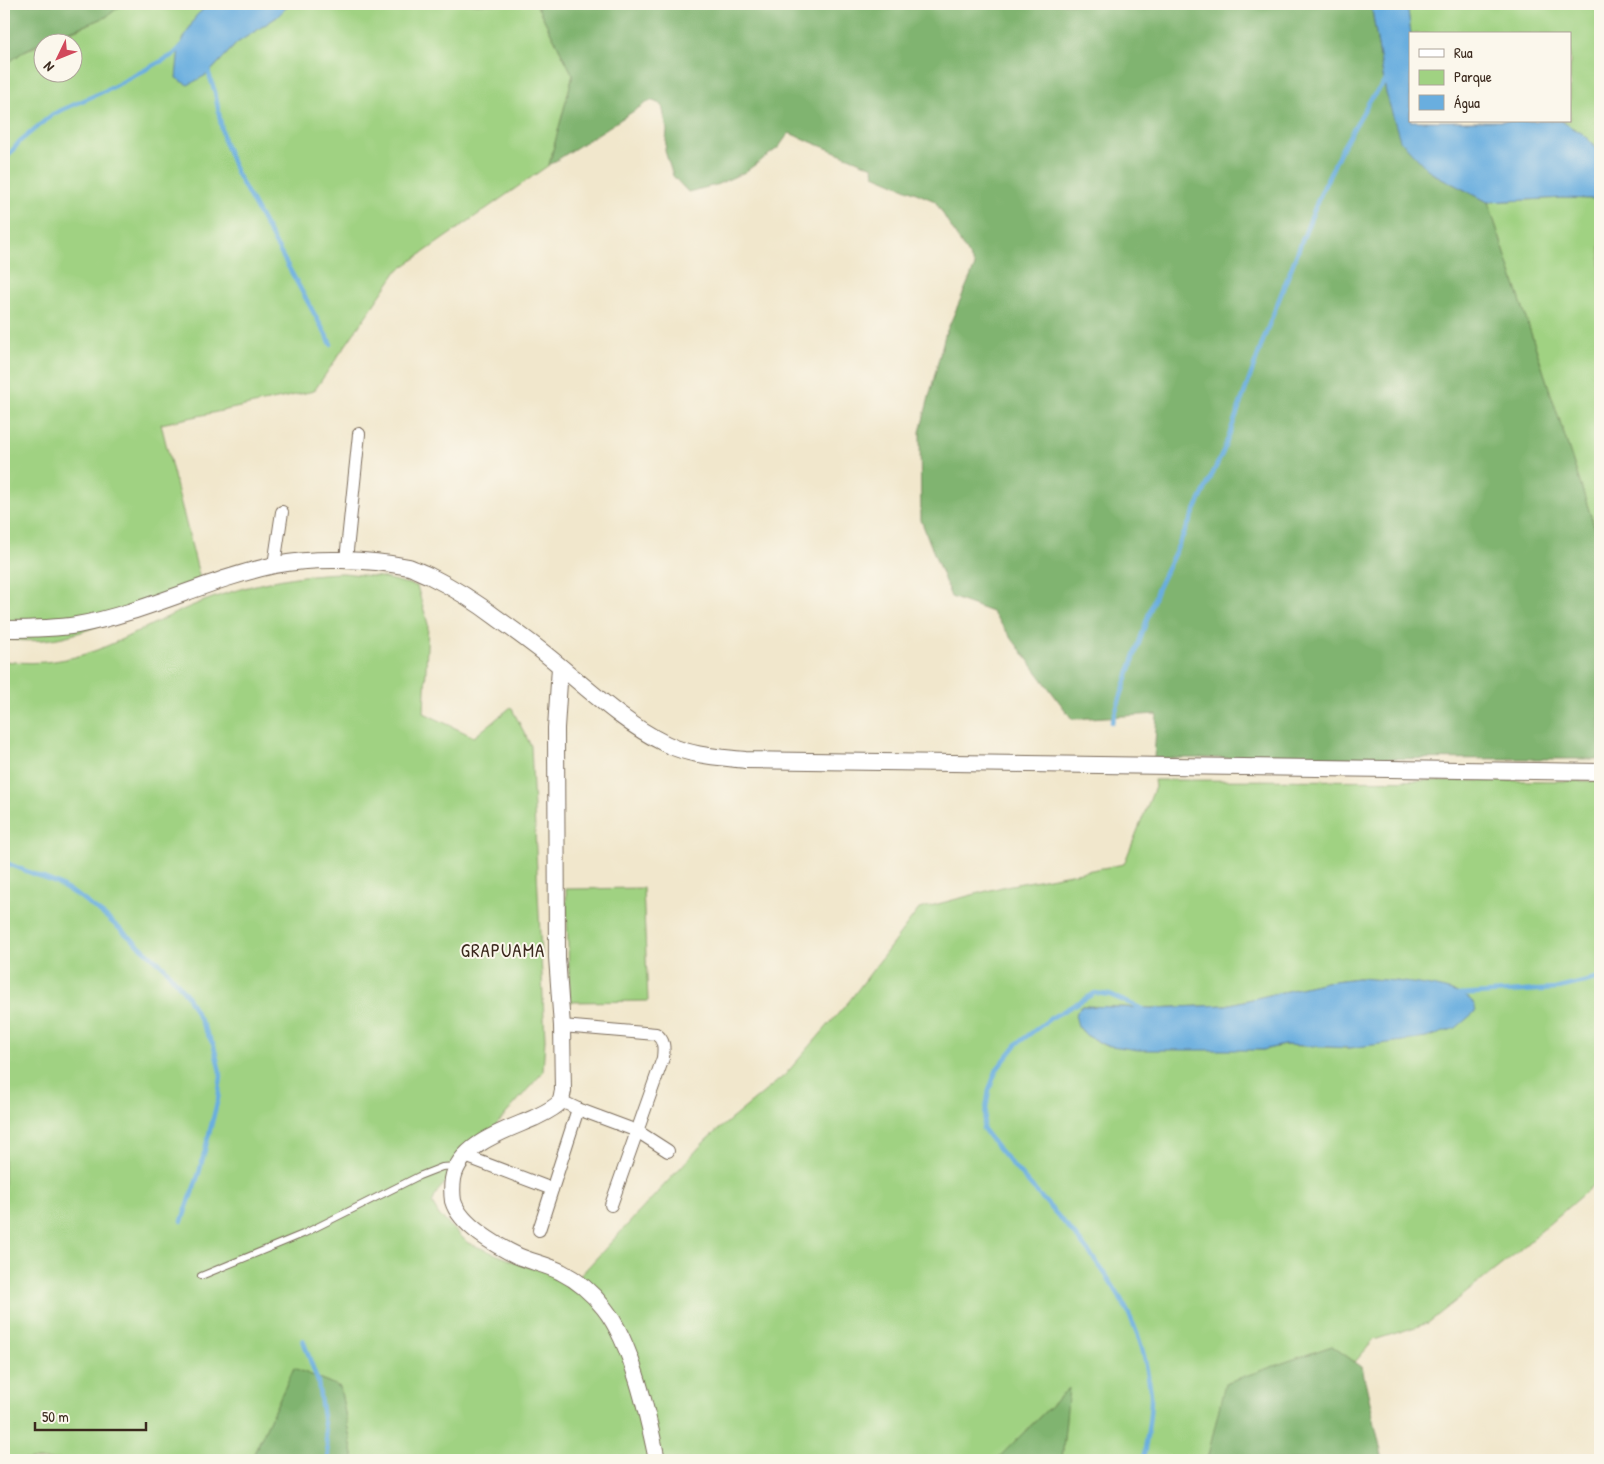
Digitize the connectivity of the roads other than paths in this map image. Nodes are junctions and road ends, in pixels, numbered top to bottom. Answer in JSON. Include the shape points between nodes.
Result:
{"nodes":[{"id":1,"x":359,"y":434,"type":"dead end"},
{"id":2,"x":282,"y":512,"type":"dead end"},
{"id":3,"x":346,"y":560,"type":"junction"},
{"id":4,"x":274,"y":565,"type":"junction"},
{"id":5,"x":4,"y":630,"type":"edge"},
{"id":6,"x":560,"y":667,"type":"junction"},
{"id":7,"x":1600,"y":772,"type":"edge"},
{"id":8,"x":562,"y":1026,"type":"junction"},
{"id":9,"x":561,"y":1101,"type":"junction"},
{"id":10,"x":578,"y":1109,"type":"junction"},
{"id":11,"x":637,"y":1131,"type":"junction"},
{"id":12,"x":668,"y":1151,"type":"dead end"},
{"id":13,"x":461,"y":1161,"type":"junction"},
{"id":14,"x":552,"y":1189,"type":"junction"},
{"id":15,"x":611,"y":1205,"type":"dead end"},
{"id":16,"x":539,"y":1230,"type":"dead end"},
{"id":17,"x":201,"y":1276,"type":"dead end"},
{"id":18,"x":657,"y":1460,"type":"edge"}],
"edges":[{"from":1,"to":3,"type":"street"},
{"from":2,"to":4,"type":"street"},
{"from":3,"to":4,"type":"street"},
{"from":3,"to":6,"type":"street","via":[[411,568],[446,584],[540,649]]},
{"from":4,"to":5,"type":"street","via":[[116,616],[77,625]]},
{"from":6,"to":7,"type":"street","via":[[634,725],[667,745],[696,754],[745,760]]},
{"from":6,"to":8,"type":"street","via":[[556,728],[557,957]]},
{"from":8,"to":9,"type":"street"},
{"from":8,"to":11,"type":"street","via":[[656,1034],[661,1038],[663,1058]]},
{"from":9,"to":10,"type":"street"},
{"from":9,"to":13,"type":"street","via":[[540,1115],[488,1138]]},
{"from":10,"to":11,"type":"street"},
{"from":10,"to":14,"type":"street"},
{"from":11,"to":12,"type":"street"},
{"from":11,"to":15,"type":"street"},
{"from":13,"to":14,"type":"street"},
{"from":13,"to":17,"type":"lane","via":[[419,1176],[304,1234]]},
{"from":13,"to":18,"type":"street","via":[[452,1189],[454,1202],[472,1228],[517,1255],[561,1272],[585,1288],[604,1307],[619,1330],[643,1401]]},
{"from":14,"to":16,"type":"street"}]}
